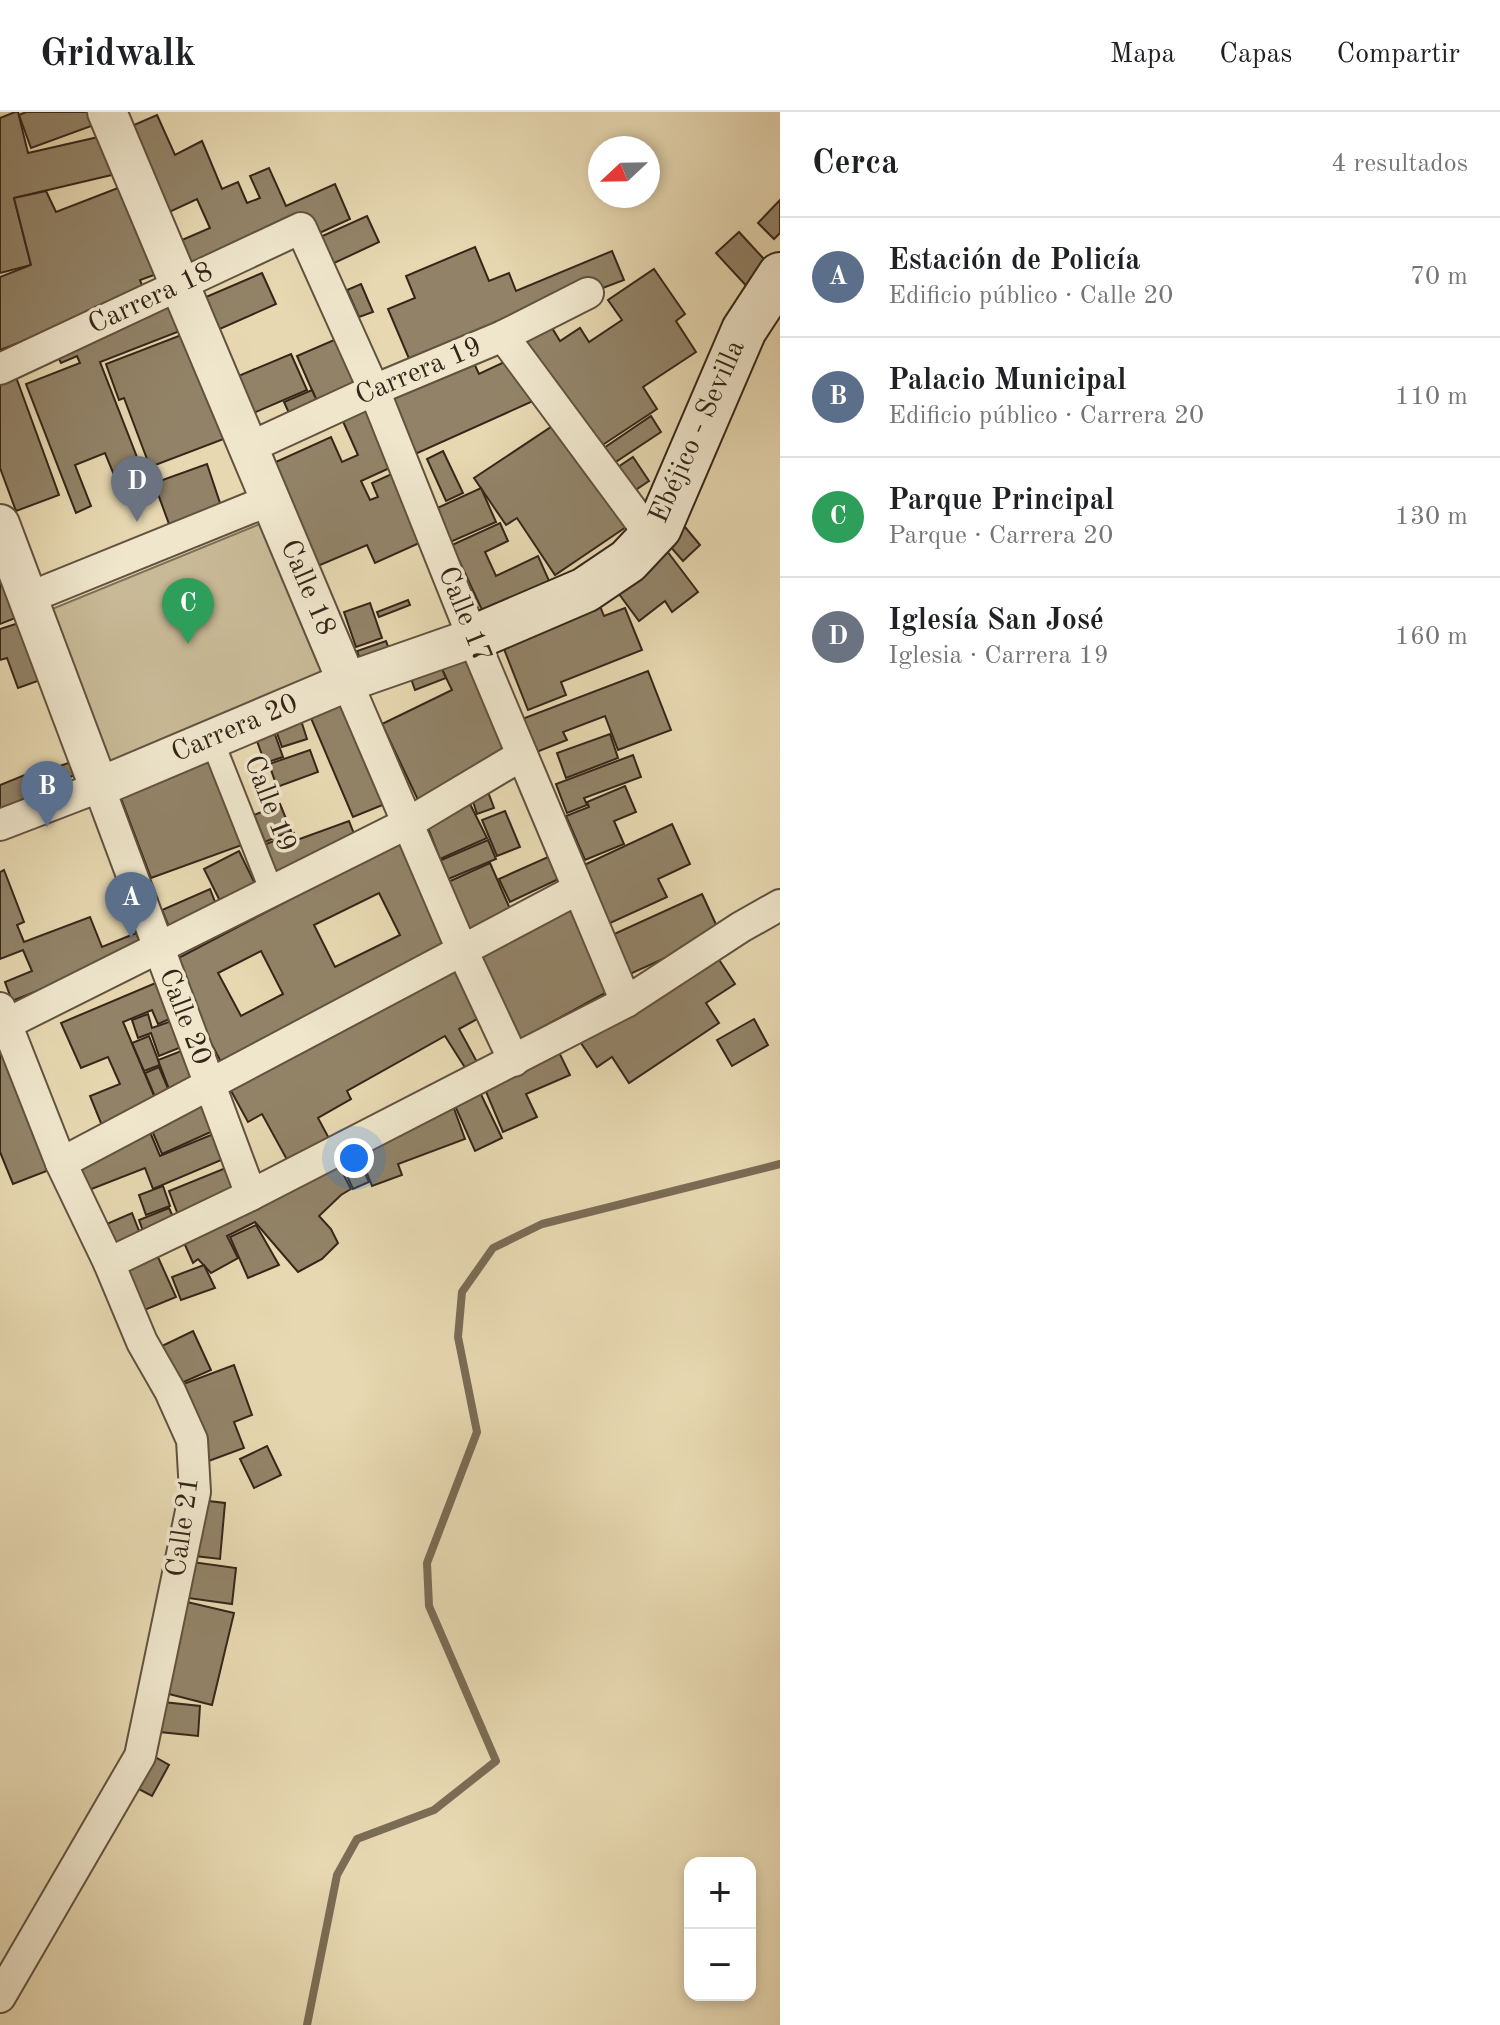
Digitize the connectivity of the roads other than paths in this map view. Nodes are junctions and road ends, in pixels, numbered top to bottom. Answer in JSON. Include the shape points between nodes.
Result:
{"nodes":[{"id":1,"x":107,"y":112,"type":"edge"},
{"id":2,"x":301,"y":228,"type":"joint"},
{"id":3,"x":780,"y":275,"type":"edge"},
{"id":4,"x":179,"y":286,"type":"junction"},
{"id":5,"x":588,"y":293,"type":"dead end"},
{"id":6,"x":503,"y":336,"type":"junction"},
{"id":7,"x":0,"y":369,"type":"edge"},
{"id":8,"x":374,"y":390,"type":"junction"},
{"id":9,"x":248,"y":448,"type":"junction"},
{"id":10,"x":270,"y":500,"type":"junction"},
{"id":11,"x":1,"y":530,"type":"edge"},
{"id":12,"x":651,"y":536,"type":"junction"},
{"id":13,"x":28,"y":598,"type":"junction"},
{"id":14,"x":473,"y":638,"type":"junction"},
{"id":15,"x":347,"y":682,"type":"junction"},
{"id":16,"x":211,"y":738,"type":"junction"},
{"id":17,"x":522,"y":755,"type":"junction"},
{"id":18,"x":99,"y":787,"type":"junction"},
{"id":19,"x":408,"y":823,"type":"junction"},
{"id":20,"x":0,"y":825,"type":"edge"},
{"id":21,"x":578,"y":889,"type":"junction"},
{"id":22,"x":272,"y":892,"type":"junction"},
{"id":23,"x":780,"y":905,"type":"edge"},
{"id":24,"x":159,"y":949,"type":"junction"},
{"id":25,"x":462,"y":950,"type":"junction"},
{"id":26,"x":626,"y":1002,"type":"junction"},
{"id":27,"x":2,"y":1020,"type":"edge"},
{"id":28,"x":514,"y":1061,"type":"junction"},
{"id":29,"x":209,"y":1084,"type":"junction"},
{"id":30,"x":61,"y":1163,"type":"junction"},
{"id":31,"x":251,"y":1195,"type":"junction"},
{"id":32,"x":109,"y":1263,"type":"junction"},
{"id":33,"x":0,"y":1997,"type":"edge"}],
"edges":[{"from":1,"to":4,"type":"street","name":"Calle 18"},
{"from":2,"to":4,"type":"street","name":"Carrera 18"},
{"from":2,"to":8,"type":"street","name":"Calle 17"},
{"from":3,"to":12,"type":"main road","name":"Ebéjico - Sevilla","via":[[744,330]]},
{"from":4,"to":7,"type":"street","name":"Carrera 18"},
{"from":4,"to":9,"type":"street","name":"Calle 18"},
{"from":5,"to":6,"type":"street","name":"Carrera 19"},
{"from":6,"to":8,"type":"street","name":"Carrera 19"},
{"from":6,"to":12,"type":"street"},
{"from":8,"to":9,"type":"street","name":"Carrera 19"},
{"from":8,"to":14,"type":"street","name":"Calle 17"},
{"from":9,"to":10,"type":"street","name":"Calle 18"},
{"from":10,"to":13,"type":"street"},
{"from":10,"to":15,"type":"street","name":"Calle 18"},
{"from":11,"to":13,"type":"street","name":"Calle 20"},
{"from":12,"to":14,"type":"main road","name":"Ebéjico - Sevilla","via":[[628,561],[585,590]]},
{"from":13,"to":18,"type":"street","name":"Calle 20"},
{"from":14,"to":15,"type":"street","name":"Carrera 20"},
{"from":14,"to":17,"type":"street","name":"Calle 17"},
{"from":15,"to":16,"type":"street","name":"Carrera 20"},
{"from":15,"to":19,"type":"street","name":"Calle 18"},
{"from":16,"to":18,"type":"street","name":"Carrera 20"},
{"from":16,"to":22,"type":"street","name":"Calle 19"},
{"from":17,"to":19,"type":"street"},
{"from":17,"to":21,"type":"street","name":"Calle 17"},
{"from":18,"to":20,"type":"street","name":"Carrera 20"},
{"from":18,"to":24,"type":"street","name":"Calle 20"},
{"from":19,"to":22,"type":"street"},
{"from":19,"to":25,"type":"street","name":"Calle 18"},
{"from":21,"to":25,"type":"street"},
{"from":21,"to":26,"type":"street","name":"Calle 17"},
{"from":22,"to":24,"type":"street"},
{"from":23,"to":26,"type":"street"},
{"from":24,"to":27,"type":"street"},
{"from":24,"to":29,"type":"street","name":"Calle 20"},
{"from":25,"to":28,"type":"street","name":"Calle 18"},
{"from":25,"to":29,"type":"street"},
{"from":26,"to":28,"type":"street"},
{"from":27,"to":30,"type":"street","name":"Calle 21"},
{"from":28,"to":31,"type":"street"},
{"from":29,"to":30,"type":"street"},
{"from":29,"to":31,"type":"street","name":"Calle 20"},
{"from":30,"to":32,"type":"street","name":"Calle 21"},
{"from":31,"to":32,"type":"street"},
{"from":32,"to":33,"type":"street","name":"Calle 21","via":[[192,1440],[195,1492],[140,1756]]}]}
